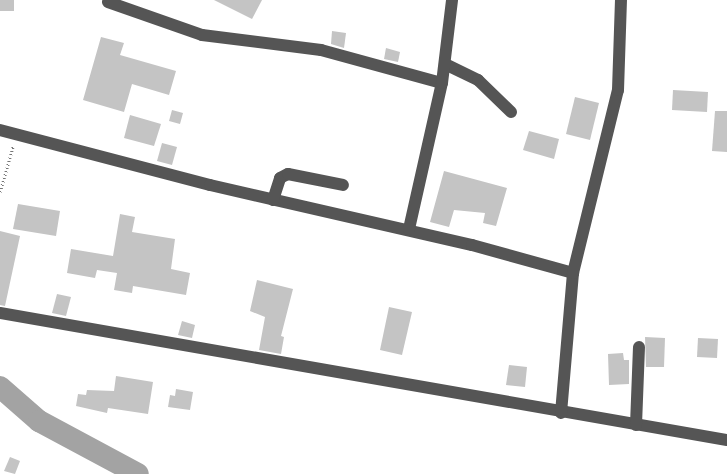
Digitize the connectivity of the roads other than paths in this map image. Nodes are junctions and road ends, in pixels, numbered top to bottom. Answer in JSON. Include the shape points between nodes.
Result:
{"nodes":[{"id":1,"x":452,"y":0,"type":"edge"},
{"id":2,"x":620,"y":0,"type":"edge"},
{"id":3,"x":108,"y":2,"type":"dead end"},
{"id":4,"x":445,"y":64,"type":"junction"},
{"id":5,"x":442,"y":83,"type":"junction"},
{"id":6,"x":511,"y":112,"type":"dead end"},
{"id":7,"x":0,"y":130,"type":"edge"},
{"id":8,"x":343,"y":186,"type":"dead end"},
{"id":9,"x":273,"y":200,"type":"junction"},
{"id":10,"x":409,"y":229,"type":"junction"},
{"id":11,"x":574,"y":273,"type":"junction"},
{"id":12,"x":0,"y":313,"type":"edge"},
{"id":13,"x":639,"y":347,"type":"dead end"},
{"id":14,"x":562,"y":414,"type":"junction"},
{"id":15,"x":636,"y":425,"type":"junction"},
{"id":16,"x":727,"y":440,"type":"edge"}],
"edges":[{"from":1,"to":4,"type":"street"},
{"from":2,"to":11,"type":"street","via":[[618,90]]},
{"from":3,"to":5,"type":"street","via":[[202,35],[321,50]]},
{"from":4,"to":5,"type":"street"},
{"from":4,"to":6,"type":"street","via":[[478,80]]},
{"from":5,"to":10,"type":"street"},
{"from":7,"to":9,"type":"street","via":[[16,137]]},
{"from":8,"to":9,"type":"street","via":[[288,174],[280,178]]},
{"from":9,"to":10,"type":"street"},
{"from":10,"to":11,"type":"street"},
{"from":11,"to":14,"type":"street"},
{"from":12,"to":14,"type":"street"},
{"from":13,"to":15,"type":"street"},
{"from":14,"to":15,"type":"street"},
{"from":15,"to":16,"type":"street"}]}
